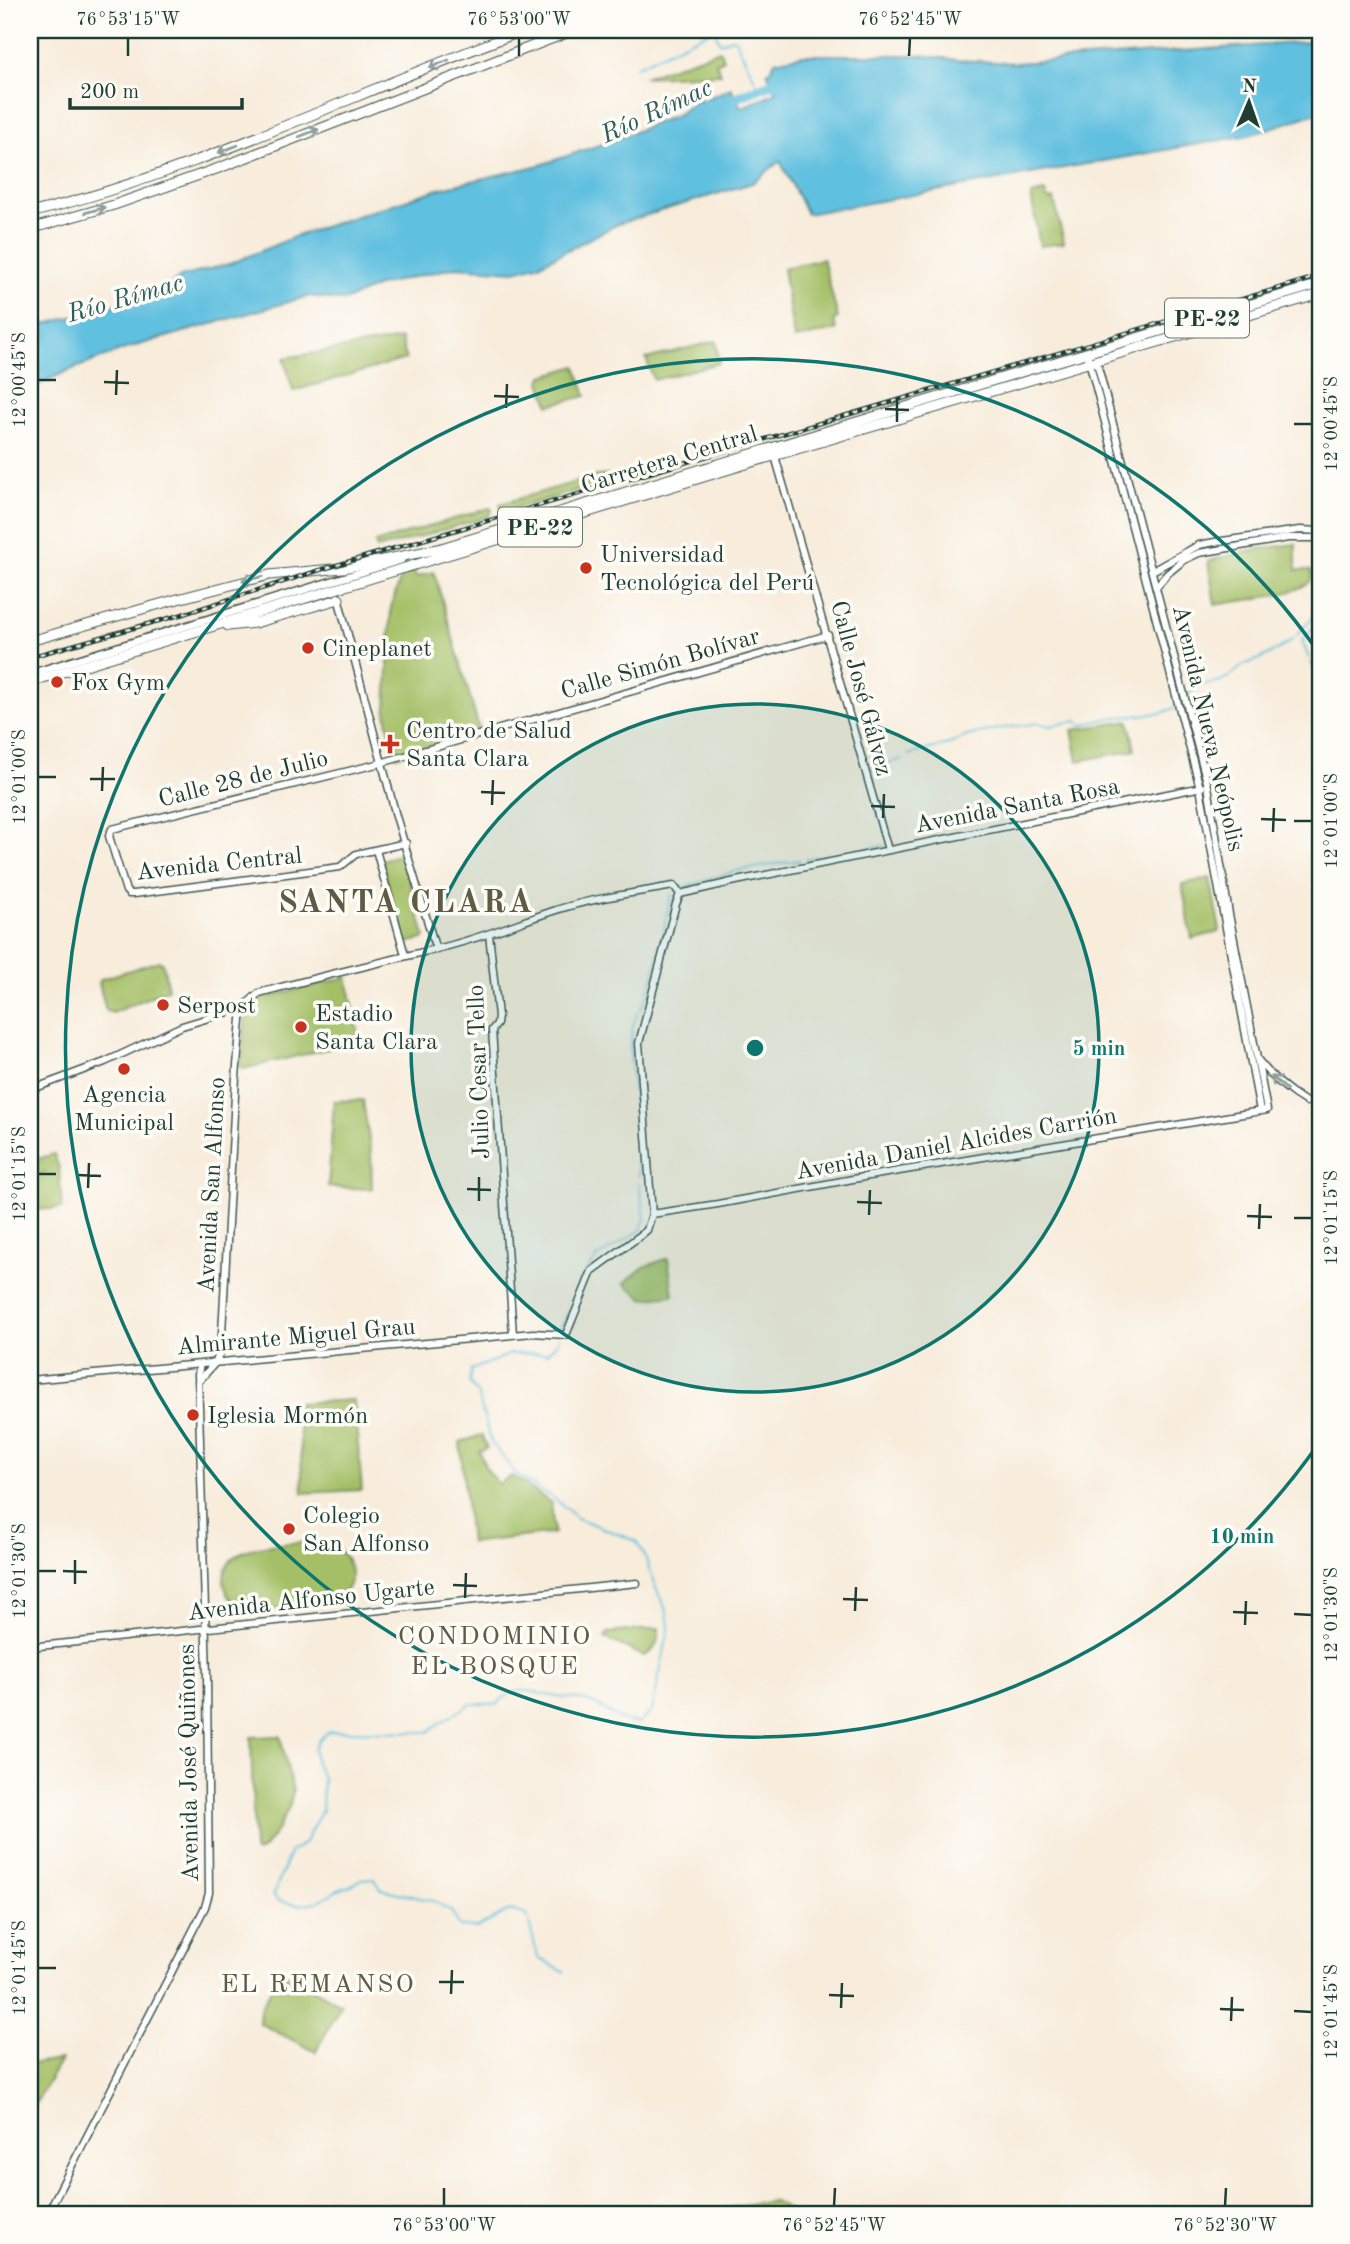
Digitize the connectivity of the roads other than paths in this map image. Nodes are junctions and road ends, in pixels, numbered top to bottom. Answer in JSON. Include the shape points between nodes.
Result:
{"nodes":[{"id":1,"x":525,"y":30,"type":"edge"},
{"id":2,"x":574,"y":30,"type":"edge"},
{"id":3,"x":30,"y":213,"type":"edge"},
{"id":4,"x":30,"y":229,"type":"edge"},
{"id":5,"x":1320,"y":284,"type":"edge"},
{"id":6,"x":1320,"y":294,"type":"edge"},
{"id":7,"x":1091,"y":356,"type":"junction"},
{"id":8,"x":775,"y":456,"type":"junction"},
{"id":9,"x":643,"y":491,"type":"junction"},
{"id":10,"x":1320,"y":531,"type":"edge"},
{"id":11,"x":1320,"y":538,"type":"edge"},
{"id":12,"x":438,"y":549,"type":"junction"},
{"id":13,"x":320,"y":570,"type":"junction"},
{"id":14,"x":1152,"y":571,"type":"junction"},
{"id":15,"x":1156,"y":587,"type":"junction"},
{"id":16,"x":336,"y":590,"type":"junction"},
{"id":17,"x":828,"y":635,"type":"junction"},
{"id":18,"x":30,"y":641,"type":"edge"},
{"id":19,"x":30,"y":674,"type":"edge"},
{"id":20,"x":30,"y":682,"type":"edge"},
{"id":21,"x":382,"y":762,"type":"junction"},
{"id":22,"x":1204,"y":787,"type":"junction"},
{"id":23,"x":113,"y":829,"type":"joint"},
{"id":24,"x":405,"y":843,"type":"junction"},
{"id":25,"x":376,"y":850,"type":"junction"},
{"id":26,"x":888,"y":850,"type":"junction"},
{"id":27,"x":680,"y":894,"type":"junction"},
{"id":28,"x":489,"y":934,"type":"junction"},
{"id":29,"x":1232,"y":944,"type":"junction"},
{"id":30,"x":436,"y":950,"type":"junction"},
{"id":31,"x":405,"y":955,"type":"junction"},
{"id":32,"x":242,"y":1008,"type":"junction"},
{"id":33,"x":1257,"y":1058,"type":"junction"},
{"id":34,"x":30,"y":1090,"type":"edge"},
{"id":35,"x":1306,"y":1102,"type":"dead end"},
{"id":36,"x":1263,"y":1110,"type":"junction"},
{"id":37,"x":652,"y":1214,"type":"junction"},
{"id":38,"x":513,"y":1335,"type":"junction"},
{"id":39,"x":215,"y":1363,"type":"junction"},
{"id":40,"x":200,"y":1364,"type":"junction"},
{"id":41,"x":30,"y":1380,"type":"edge"},
{"id":42,"x":198,"y":1382,"type":"junction"},
{"id":43,"x":637,"y":1583,"type":"dead end"},
{"id":44,"x":205,"y":1630,"type":"junction"},
{"id":45,"x":30,"y":1647,"type":"edge"},
{"id":46,"x":48,"y":2213,"type":"edge"}],
"edges":[{"from":1,"to":3,"type":"highway","one_way":true,"via":[[216,154]]},
{"from":4,"to":2,"type":"highway","one_way":true,"via":[[219,168]]},
{"from":5,"to":7,"type":"highway","name":"Carretera Central","number":"PE-22"},
{"from":6,"to":7,"type":"highway","name":"Carretera Central","number":"PE-22"},
{"from":7,"to":8,"type":"highway","name":"Carretera Central","number":"PE-22"},
{"from":7,"to":9,"type":"highway","name":"Carretera Central","number":"PE-22"},
{"from":7,"to":14,"type":"street","name":"Avenida Nueva Neópolis"},
{"from":7,"to":22,"type":"street","name":"Avenida Nueva Neópolis"},
{"from":8,"to":9,"type":"highway","name":"Carretera Central","number":"PE-22"},
{"from":8,"to":17,"type":"street","name":"Calle José Gálvez"},
{"from":9,"to":12,"type":"highway","name":"Carretera Central","number":"PE-22"},
{"from":9,"to":16,"type":"highway","name":"Carretera Central","number":"PE-22"},
{"from":10,"to":14,"type":"street","via":[[1207,544]]},
{"from":11,"to":15,"type":"street","via":[[1288,538],[1199,553],[1184,560]]},
{"from":12,"to":13,"type":"highway","number":"PE-22"},
{"from":12,"to":16,"type":"main road","name":"Carretera Central"},
{"from":13,"to":16,"type":"street"},
{"from":13,"to":18,"type":"highway","number":"PE-22","one_way":true,"via":[[238,582]]},
{"from":14,"to":15,"type":"street","name":"Avenida Nueva Neópolis"},
{"from":15,"to":22,"type":"street","name":"Avenida Nueva Neópolis"},
{"from":16,"to":19,"type":"main road","name":"Carretera Central"},
{"from":16,"to":20,"type":"highway","name":"Carretera Central","number":"PE-22"},
{"from":16,"to":21,"type":"street"},
{"from":17,"to":21,"type":"street","name":"Calle Simón Bolívar"},
{"from":17,"to":26,"type":"street","name":"Calle José Gálvez"},
{"from":21,"to":23,"type":"street","name":"Calle 28 de Julio"},
{"from":21,"to":24,"type":"street"},
{"from":22,"to":26,"type":"street","name":"Avenida Santa Rosa"},
{"from":22,"to":29,"type":"street","name":"Avenida Nueva Neópolis"},
{"from":23,"to":25,"type":"street","name":"Avenida Central","via":[[110,844],[129,894],[340,867],[356,854]]},
{"from":24,"to":25,"type":"street"},
{"from":24,"to":30,"type":"street"},
{"from":25,"to":31,"type":"street"},
{"from":26,"to":27,"type":"street","name":"Avenida Santa Rosa"},
{"from":27,"to":28,"type":"street","via":[[674,886],[556,910]]},
{"from":27,"to":37,"type":"street","via":[[639,1043]]},
{"from":28,"to":30,"type":"street"},
{"from":28,"to":38,"type":"street","name":"Julio Cesar Tello","via":[[498,1016],[492,1030]]},
{"from":29,"to":33,"type":"street","name":"Avenida Nueva Neópolis"},
{"from":29,"to":36,"type":"street","name":"Avenida Nueva Neópolis"},
{"from":30,"to":31,"type":"street"},
{"from":31,"to":32,"type":"street","via":[[259,993]]},
{"from":32,"to":34,"type":"street","via":[[181,1026]]},
{"from":32,"to":39,"type":"street","name":"Avenida San Alfonso","via":[[221,1351]]},
{"from":35,"to":33,"type":"street","one_way":true,"via":[[1270,1076]]},
{"from":33,"to":36,"type":"street","name":"Avenida Nueva Neópolis"},
{"from":36,"to":37,"type":"street","name":"Avenida Daniel Alcides Carrión"},
{"from":37,"to":38,"type":"street","name":"Almirante Miguel Grau","via":[[641,1236],[592,1271],[566,1335]]},
{"from":38,"to":39,"type":"street","name":"Almirante Miguel Grau"},
{"from":39,"to":40,"type":"street","name":"Almirante Miguel Grau"},
{"from":39,"to":42,"type":"street"},
{"from":40,"to":41,"type":"street","name":"Almirante Miguel Grau"},
{"from":40,"to":42,"type":"street","name":"Avenida José Quiñones"},
{"from":42,"to":44,"type":"street","name":"Avenida José Quiñones"},
{"from":43,"to":44,"type":"street","name":"Avenida Alfonso Ugarte"},
{"from":44,"to":45,"type":"street","name":"Avenida Alfonso Ugarte"},
{"from":44,"to":46,"type":"street","name":"Avenida José Quiñones","via":[[209,1893],[205,1908]]}]}
